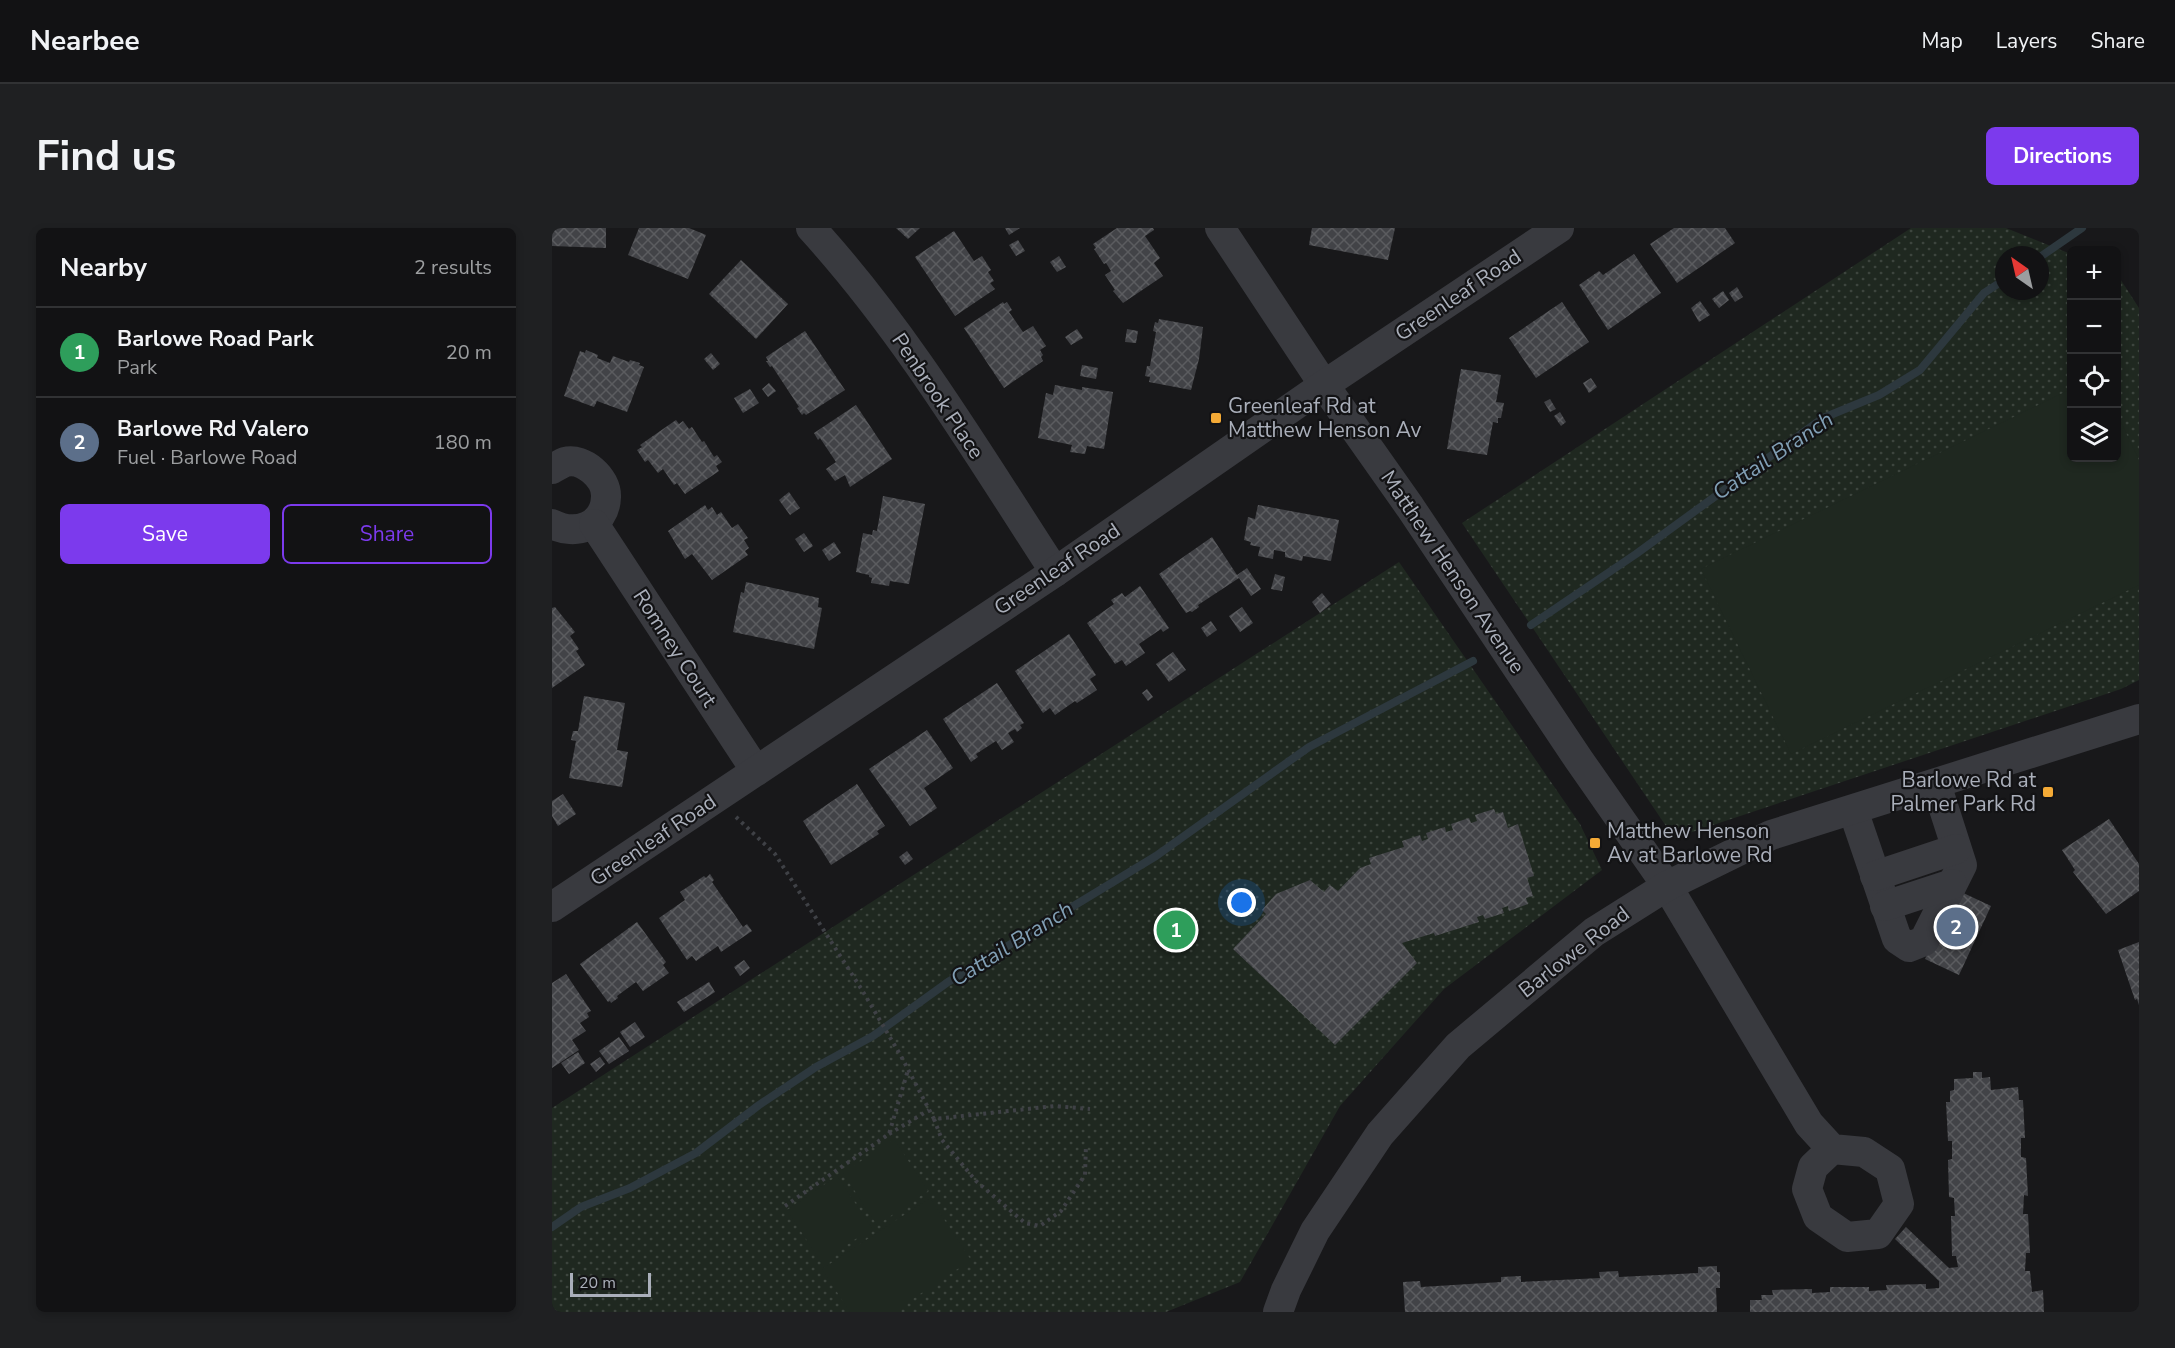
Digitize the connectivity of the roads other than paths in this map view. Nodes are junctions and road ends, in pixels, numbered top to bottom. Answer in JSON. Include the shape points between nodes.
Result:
{"nodes":[{"id":1,"x":811,"y":228,"type":"edge"},
{"id":2,"x":1220,"y":228,"type":"edge"},
{"id":3,"x":1559,"y":228,"type":"edge"},
{"id":4,"x":1324,"y":385,"type":"junction"},
{"id":5,"x":552,"y":469,"type":"edge"},
{"id":6,"x":552,"y":524,"type":"edge"},
{"id":7,"x":594,"y":524,"type":"junction"},
{"id":8,"x":1055,"y":572,"type":"junction"},
{"id":9,"x":2139,"y":718,"type":"edge"},
{"id":10,"x":756,"y":771,"type":"junction"},
{"id":11,"x":1936,"y":784,"type":"junction"},
{"id":12,"x":1853,"y":810,"type":"junction"},
{"id":13,"x":1956,"y":849,"type":"junction"},
{"id":14,"x":1875,"y":876,"type":"junction"},
{"id":15,"x":1953,"y":884,"type":"junction"},
{"id":16,"x":1667,"y":886,"type":"junction"},
{"id":17,"x":1885,"y":906,"type":"junction"},
{"id":18,"x":552,"y":907,"type":"edge"},
{"id":19,"x":1832,"y":1149,"type":"dead end"},
{"id":20,"x":1278,"y":1312,"type":"edge"}],
"edges":[{"from":1,"to":8,"type":"street","name":"Penbrook Place","via":[[863,289],[921,368]]},
{"from":2,"to":4,"type":"street","name":"Matthew Henson Avenue"},
{"from":3,"to":4,"type":"street","name":"Greenleaf Road"},
{"from":4,"to":8,"type":"street","name":"Greenleaf Road"},
{"from":4,"to":16,"type":"street","name":"Matthew Henson Avenue"},
{"from":5,"to":7,"type":"street","via":[[566,462],[580,463],[591,468],[602,481],[606,495],[603,513]]},
{"from":6,"to":7,"type":"street","via":[[579,530]]},
{"from":7,"to":10,"type":"street","name":"Romney Court"},
{"from":8,"to":10,"type":"street","name":"Greenleaf Road"},
{"from":9,"to":11,"type":"street","name":"Barlowe Road"},
{"from":10,"to":18,"type":"street","name":"Greenleaf Road"},
{"from":11,"to":12,"type":"street","name":"Barlowe Road"},
{"from":11,"to":13,"type":"street"},
{"from":12,"to":14,"type":"street"},
{"from":12,"to":16,"type":"street","name":"Barlowe Road","via":[[1772,835]]},
{"from":13,"to":14,"type":"street"},
{"from":13,"to":15,"type":"street","via":[[1962,865]]},
{"from":14,"to":17,"type":"street"},
{"from":15,"to":17,"type":"street"},
{"from":15,"to":17,"type":"street","via":[[1924,941],[1909,947],[1896,939]]},
{"from":16,"to":19,"type":"street","name":"Matthew Henson Avenue","via":[[1809,1124]]},
{"from":16,"to":20,"type":"street","name":"Barlowe Road","via":[[1594,932],[1458,1046],[1380,1134],[1315,1231]]}]}
